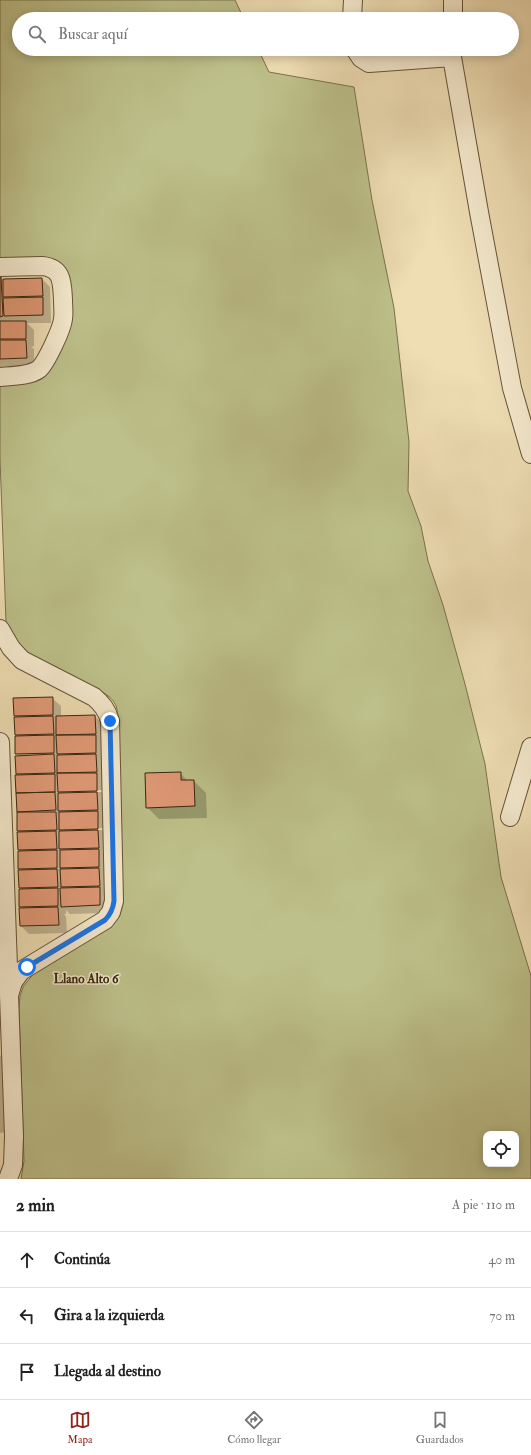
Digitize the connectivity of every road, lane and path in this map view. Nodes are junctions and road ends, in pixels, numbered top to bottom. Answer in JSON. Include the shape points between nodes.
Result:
{"nodes":[{"id":1,"x":353,"y":0,"type":"edge"},
{"id":2,"x":453,"y":0,"type":"edge"},
{"id":3,"x":352,"y":12,"type":"edge"},
{"id":4,"x":453,"y":12,"type":"edge"},
{"id":5,"x":360,"y":56,"type":"edge"},
{"id":6,"x":427,"y":56,"type":"edge"},
{"id":7,"x":453,"y":56,"type":"edge"},
{"id":8,"x":0,"y":267,"type":"edge"},
{"id":9,"x":0,"y":377,"type":"edge"},
{"id":10,"x":531,"y":454,"type":"edge"},
{"id":11,"x":0,"y":629,"type":"edge"},
{"id":12,"x":0,"y":742,"type":"edge"},
{"id":13,"x":531,"y":747,"type":"edge"},
{"id":14,"x":510,"y":817,"type":"dead end"},
{"id":15,"x":4,"y":935,"type":"edge"},
{"id":16,"x":10,"y":1002,"type":"junction"},
{"id":17,"x":0,"y":1029,"type":"edge"},
{"id":18,"x":0,"y":1144,"type":"edge"},
{"id":19,"x":10,"y":1172,"type":"edge"}],
"edges":[{"from":1,"to":3,"type":"street"},
{"from":2,"to":4,"type":"street"},
{"from":5,"to":6,"type":"street","via":[[369,63]]},
{"from":7,"to":10,"type":"street","via":[[512,388]]},
{"from":8,"to":9,"type":"street","via":[[48,266],[54,269],[61,279],[64,312],[61,326],[40,368],[34,372]]},
{"from":11,"to":16,"type":"street","via":[[11,648],[22,660],[94,698],[101,703],[108,715],[114,901],[112,912],[105,920],[20,972],[13,982]]},
{"from":12,"to":15,"type":"street"},
{"from":13,"to":14,"type":"street"},
{"from":15,"to":16,"type":"street"},
{"from":16,"to":17,"type":"street","via":[[6,1023]]},
{"from":16,"to":19,"type":"street","via":[[14,1136]]},
{"from":18,"to":19,"type":"street","via":[[7,1150]]}]}
